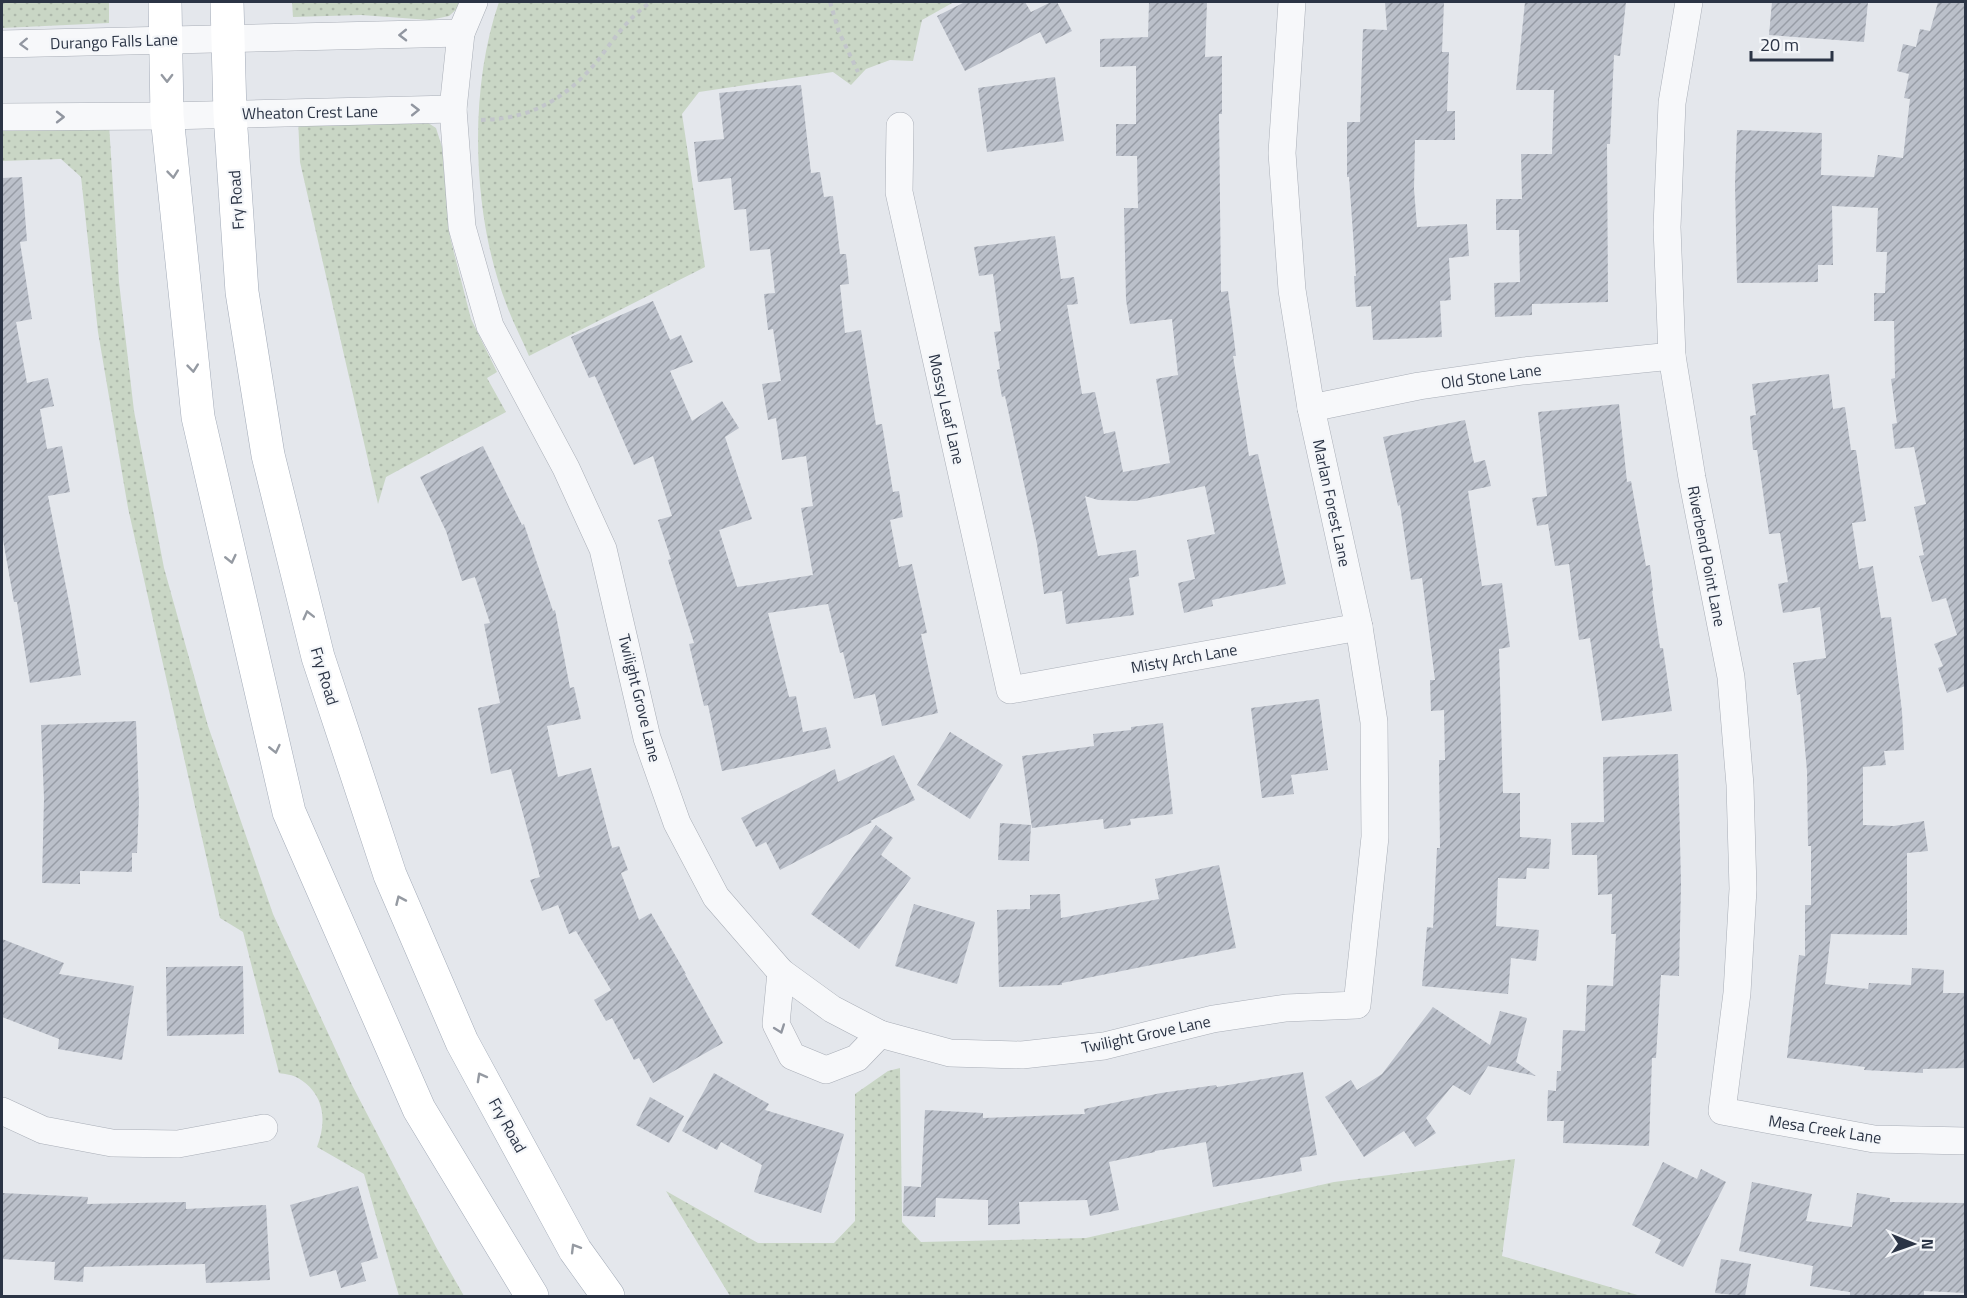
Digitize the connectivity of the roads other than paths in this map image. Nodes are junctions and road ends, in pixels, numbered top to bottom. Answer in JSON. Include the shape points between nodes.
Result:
{"nodes":[{"id":1,"x":165,"y":2,"type":"edge"},
{"id":2,"x":227,"y":2,"type":"edge"},
{"id":3,"x":474,"y":2,"type":"edge"},
{"id":4,"x":1292,"y":2,"type":"edge"},
{"id":5,"x":1689,"y":2,"type":"edge"},
{"id":6,"x":461,"y":33,"type":"junction"},
{"id":7,"x":227,"y":38,"type":"junction"},
{"id":8,"x":166,"y":40,"type":"junction"},
{"id":9,"x":2,"y":44,"type":"edge"},
{"id":10,"x":453,"y":109,"type":"junction"},
{"id":11,"x":230,"y":114,"type":"junction"},
{"id":12,"x":167,"y":116,"type":"junction"},
{"id":13,"x":2,"y":117,"type":"edge"},
{"id":14,"x":900,"y":126,"type":"dead end"},
{"id":15,"x":1672,"y":356,"type":"junction"},
{"id":16,"x":1311,"y":408,"type":"junction"},
{"id":17,"x":1359,"y":627,"type":"junction"},
{"id":18,"x":1010,"y":690,"type":"joint"},
{"id":19,"x":781,"y":972,"type":"junction"},
{"id":20,"x":1357,"y":1005,"type":"joint"},
{"id":21,"x":880,"y":1034,"type":"junction"},
{"id":22,"x":1722,"y":1111,"type":"joint"},
{"id":23,"x":2,"y":1112,"type":"edge"},
{"id":24,"x":264,"y":1128,"type":"dead end"},
{"id":25,"x":1965,"y":1141,"type":"edge"},
{"id":26,"x":532,"y":1296,"type":"edge"},
{"id":27,"x":608,"y":1296,"type":"edge"}],
"edges":[{"from":1,"to":8,"type":"main road"},
{"from":2,"to":7,"type":"main road","name":"Fry Road"},
{"from":3,"to":6,"type":"street","name":"Twilight Grove Lane"},
{"from":4,"to":16,"type":"street","name":"Marlan Forest Lane","via":[[1282,153],[1292,290]]},
{"from":5,"to":15,"type":"street","name":"Riverbend Point Lane","via":[[1672,103],[1668,227]]},
{"from":6,"to":7,"type":"street","one_way":true},
{"from":6,"to":10,"type":"street","name":"Twilight Grove Lane"},
{"from":7,"to":8,"type":"street","name":"Durango Falls Lane"},
{"from":7,"to":11,"type":"main road","name":"Fry Road"},
{"from":8,"to":9,"type":"street","name":"Durango Falls Lane","one_way":true},
{"from":8,"to":12,"type":"main road","one_way":true},
{"from":11,"to":10,"type":"street","name":"Wheaton Crest Lane","one_way":true},
{"from":10,"to":19,"type":"street","name":"Twilight Grove Lane","via":[[462,227],[490,326],[566,468],[603,549],[647,738],[677,823],[716,897]]},
{"from":11,"to":12,"type":"street","name":"Wheaton Crest Lane"},
{"from":27,"to":11,"type":"main road","name":"Fry Road","one_way":true,"via":[[575,1250],[462,1042],[390,875],[318,657],[266,444],[242,292]]},
{"from":13,"to":12,"type":"street","one_way":true},
{"from":12,"to":26,"type":"main road","one_way":true,"via":[[198,417],[289,812],[419,1109]]},
{"from":14,"to":18,"type":"street","name":"Mossy Leaf Lane","via":[[899,192]]},
{"from":15,"to":16,"type":"street","name":"Old Stone Lane","via":[[1488,375]]},
{"from":15,"to":22,"type":"street","name":"Riverbend Point Lane","via":[[1731,678],[1740,785],[1743,890],[1737,993]]},
{"from":16,"to":17,"type":"street","name":"Marlan Forest Lane"},
{"from":17,"to":18,"type":"street","name":"Misty Arch Lane"},
{"from":17,"to":20,"type":"street","name":"Marlan Forest Lane","via":[[1374,722],[1375,837]]},
{"from":19,"to":21,"type":"street","name":"Twilight Grove Lane","via":[[832,1009]]},
{"from":19,"to":21,"type":"street","one_way":true,"via":[[776,1024],[792,1056],[826,1070],[857,1058]]},
{"from":20,"to":21,"type":"street","name":"Twilight Grove Lane","via":[[1286,1008],[1213,1019],[1104,1046],[1022,1055],[950,1053]]},
{"from":22,"to":25,"type":"street","name":"Mesa Creek Lane","via":[[1874,1139]]},
{"from":23,"to":24,"type":"street","via":[[43,1130],[112,1143],[178,1144]]}]}
